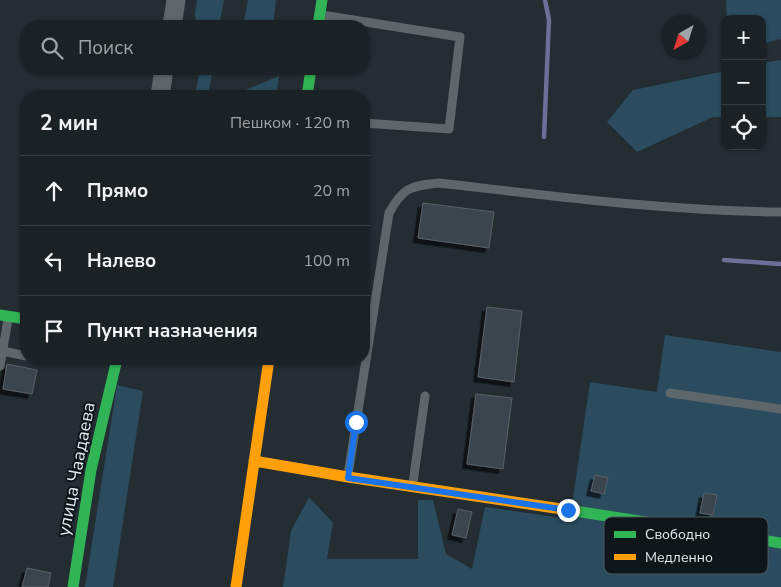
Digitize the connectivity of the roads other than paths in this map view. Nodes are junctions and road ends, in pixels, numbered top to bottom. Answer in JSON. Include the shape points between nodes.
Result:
{"nodes":[{"id":1,"x":176,"y":0,"type":"edge"},
{"id":2,"x":322,"y":0,"type":"edge"},
{"id":3,"x":320,"y":14,"type":"junction"},
{"id":4,"x":173,"y":20,"type":"edge"},
{"id":5,"x":319,"y":20,"type":"edge"},
{"id":6,"x":355,"y":20,"type":"edge"},
{"id":7,"x":370,"y":23,"type":"edge"},
{"id":8,"x":163,"y":75,"type":"edge"},
{"id":9,"x":310,"y":75,"type":"edge"},
{"id":10,"x":161,"y":90,"type":"edge"},
{"id":11,"x":308,"y":90,"type":"edge"},
{"id":12,"x":370,"y":124,"type":"edge"},
{"id":13,"x":781,"y":212,"type":"edge"},
{"id":14,"x":4,"y":316,"type":"edge"},
{"id":15,"x":20,"y":318,"type":"edge"},
{"id":16,"x":370,"y":336,"type":"edge"},
{"id":17,"x":3,"y":351,"type":"junction"},
{"id":18,"x":20,"y":355,"type":"edge"},
{"id":19,"x":116,"y":365,"type":"edge"},
{"id":20,"x":267,"y":365,"type":"edge"},
{"id":21,"x":365,"y":365,"type":"edge"},
{"id":22,"x":0,"y":366,"type":"edge"},
{"id":23,"x":670,"y":393,"type":"dead end"},
{"id":24,"x":426,"y":396,"type":"dead end"},
{"id":25,"x":781,"y":409,"type":"edge"},
{"id":26,"x":254,"y":461,"type":"junction"},
{"id":27,"x":348,"y":478,"type":"junction"},
{"id":28,"x":413,"y":486,"type":"junction"},
{"id":29,"x":613,"y":517,"type":"edge"},
{"id":30,"x":768,"y":541,"type":"edge"},
{"id":31,"x":781,"y":543,"type":"edge"},
{"id":32,"x":73,"y":587,"type":"edge"},
{"id":33,"x":236,"y":587,"type":"edge"}],
"edges":[{"from":1,"to":4,"type":"street"},
{"from":2,"to":3,"type":"main road"},
{"from":3,"to":5,"type":"main road"},
{"from":3,"to":6,"type":"lane"},
{"from":7,"to":12,"type":"lane","via":[[460,37],[449,129]]},
{"from":8,"to":10,"type":"street"},
{"from":9,"to":11,"type":"main road"},
{"from":13,"to":16,"type":"lane","via":[[732,212],[600,202],[439,183],[415,186],[397,197],[389,213]]},
{"from":14,"to":15,"type":"main road"},
{"from":14,"to":17,"type":"lane"},
{"from":17,"to":18,"type":"lane"},
{"from":17,"to":22,"type":"lane"},
{"from":19,"to":32,"type":"main road","name":"улица Чаадаева","via":[[91,470]]},
{"from":20,"to":26,"type":"main road"},
{"from":21,"to":27,"type":"lane"},
{"from":23,"to":25,"type":"lane"},
{"from":24,"to":28,"type":"lane"},
{"from":26,"to":27,"type":"main road"},
{"from":26,"to":33,"type":"main road"},
{"from":27,"to":28,"type":"main road"},
{"from":28,"to":29,"type":"main road"},
{"from":30,"to":31,"type":"main road"}]}
